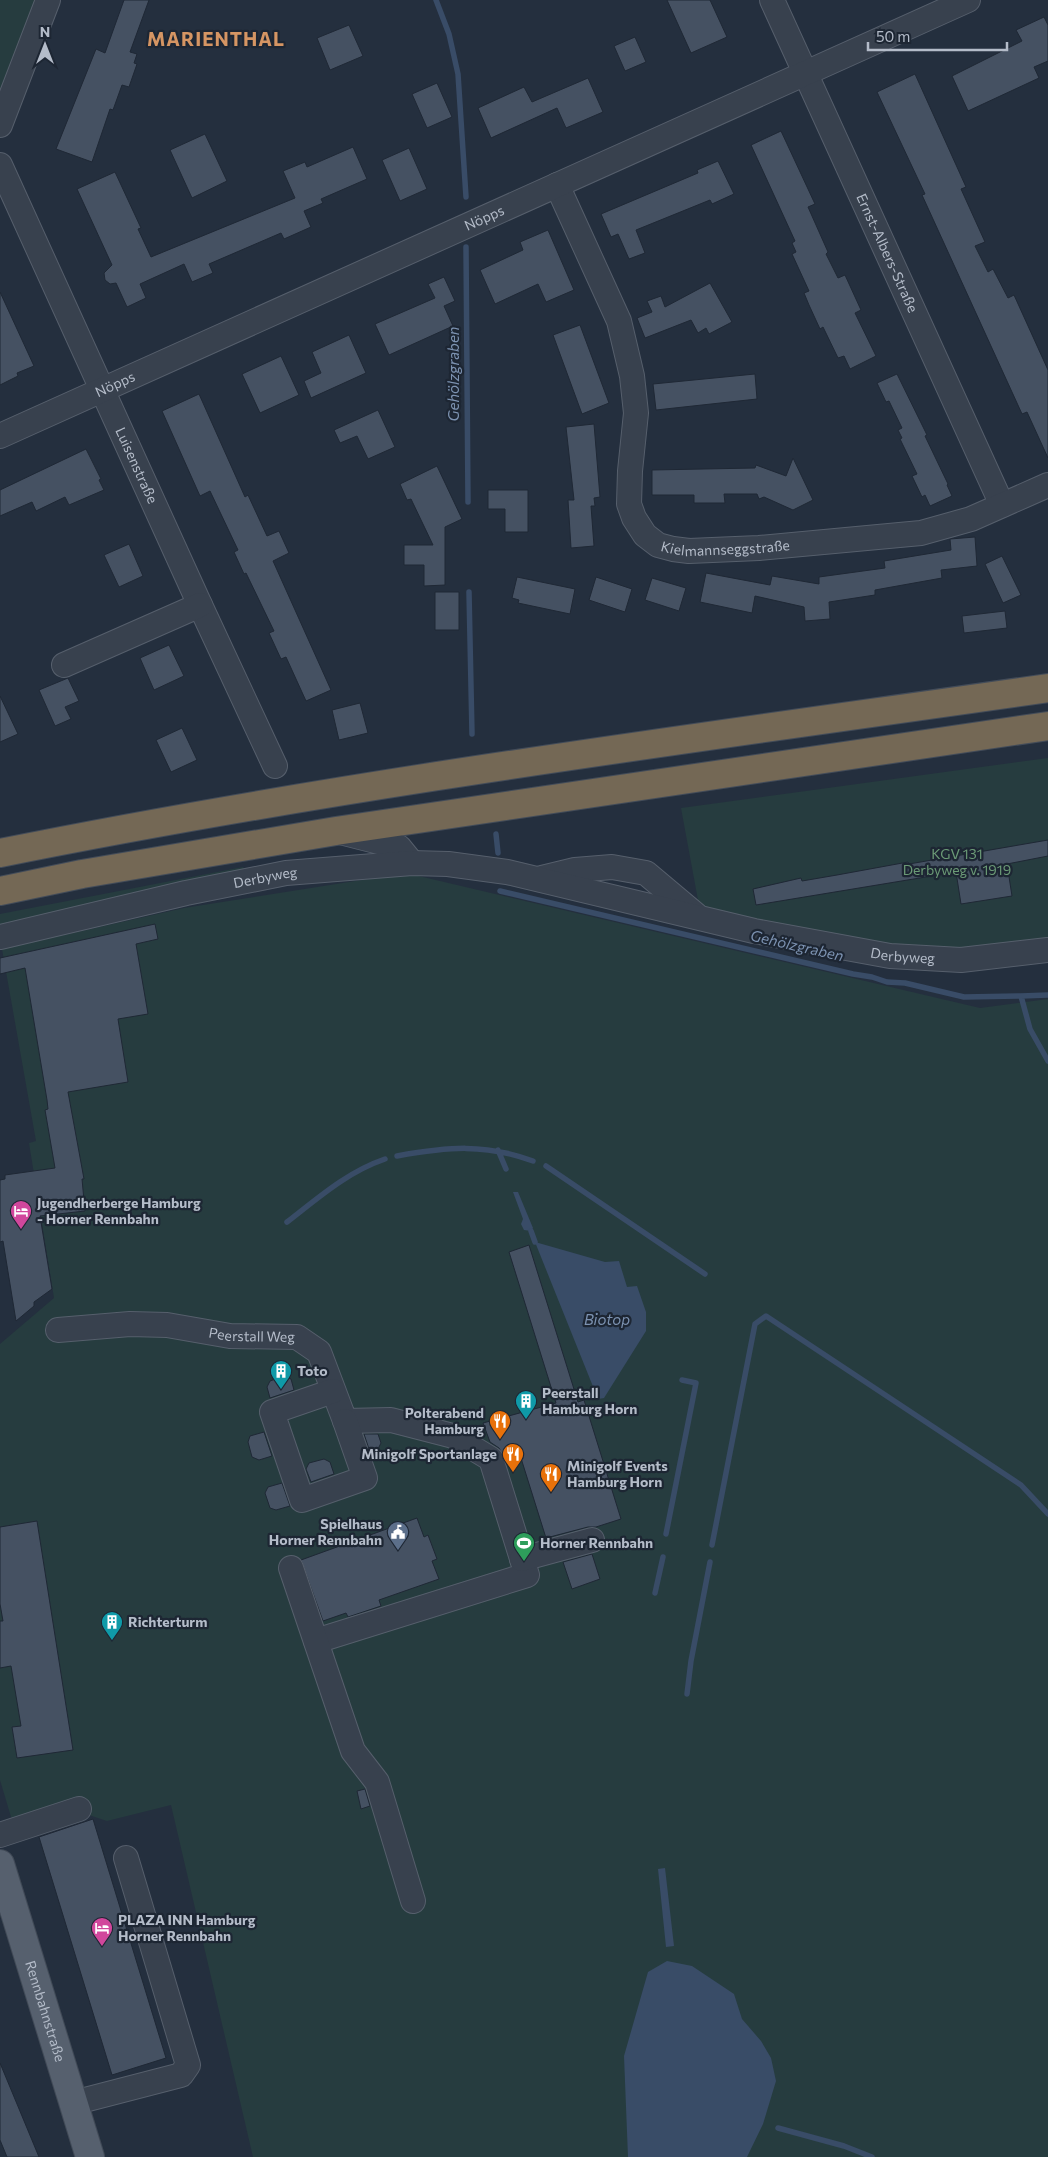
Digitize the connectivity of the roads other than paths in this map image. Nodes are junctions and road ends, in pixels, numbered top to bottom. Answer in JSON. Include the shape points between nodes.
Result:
{"nodes":[{"id":1,"x":48,"y":0,"type":"edge"},
{"id":2,"x":772,"y":0,"type":"edge"},
{"id":3,"x":968,"y":0,"type":"edge"},
{"id":4,"x":806,"y":74,"type":"junction"},
{"id":5,"x":0,"y":125,"type":"edge"},
{"id":6,"x":0,"y":165,"type":"edge"},
{"id":7,"x":557,"y":185,"type":"junction"},
{"id":8,"x":103,"y":390,"type":"junction"},
{"id":9,"x":0,"y":436,"type":"edge"},
{"id":10,"x":1048,"y":485,"type":"edge"},
{"id":11,"x":1002,"y":506,"type":"junction"},
{"id":12,"x":200,"y":605,"type":"junction"},
{"id":13,"x":64,"y":665,"type":"dead end"},
{"id":14,"x":1048,"y":688,"type":"edge"},
{"id":15,"x":1048,"y":726,"type":"edge"},
{"id":16,"x":275,"y":766,"type":"dead end"},
{"id":17,"x":336,"y":831,"type":"junction"},
{"id":18,"x":0,"y":853,"type":"edge"},
{"id":19,"x":412,"y":863,"type":"junction"},
{"id":20,"x":535,"y":879,"type":"junction"},
{"id":21,"x":0,"y":891,"type":"edge"},
{"id":22,"x":701,"y":919,"type":"junction"},
{"id":23,"x":0,"y":936,"type":"edge"},
{"id":24,"x":1048,"y":950,"type":"edge"},
{"id":25,"x":58,"y":1330,"type":"dead end"},
{"id":26,"x":333,"y":1391,"type":"junction"},
{"id":27,"x":345,"y":1421,"type":"junction"},
{"id":28,"x":592,"y":1540,"type":"dead end"},
{"id":29,"x":522,"y":1559,"type":"junction"},
{"id":30,"x":291,"y":1568,"type":"dead end"},
{"id":31,"x":316,"y":1642,"type":"junction"},
{"id":32,"x":79,"y":1809,"type":"dead end"},
{"id":33,"x":0,"y":1835,"type":"edge"},
{"id":34,"x":126,"y":1858,"type":"dead end"},
{"id":35,"x":0,"y":1864,"type":"edge"},
{"id":36,"x":413,"y":1901,"type":"dead end"},
{"id":37,"x":73,"y":2103,"type":"junction"},
{"id":38,"x":90,"y":2157,"type":"edge"}],
"edges":[{"from":1,"to":5,"type":"street"},
{"from":2,"to":4,"type":"street","name":"Ernst-Albers-Straße"},
{"from":3,"to":4,"type":"street","name":"Nöpps"},
{"from":4,"to":7,"type":"street","name":"Nöpps"},
{"from":4,"to":11,"type":"street","name":"Ernst-Albers-Straße"},
{"from":6,"to":8,"type":"street","name":"Luisenstraße"},
{"from":7,"to":8,"type":"street","name":"Nöpps"},
{"from":7,"to":11,"type":"street","name":"Kielmannseggstraße","via":[[621,329],[632,376],[636,413],[630,504],[634,518],[658,545],[699,550],[759,548],[897,536],[971,519]]},
{"from":8,"to":9,"type":"street","name":"Nöpps"},
{"from":8,"to":12,"type":"street","name":"Luisenstraße"},
{"from":10,"to":11,"type":"street","name":"Kielmannseggstraße"},
{"from":12,"to":13,"type":"street"},
{"from":12,"to":16,"type":"street","name":"Luisenstraße"},
{"from":14,"to":18,"type":"highway","via":[[470,770]]},
{"from":15,"to":17,"type":"highway"},
{"from":17,"to":19,"type":"street","via":[[399,847]]},
{"from":17,"to":21,"type":"highway"},
{"from":19,"to":20,"type":"street","name":"Derbyweg","via":[[479,868]]},
{"from":19,"to":23,"type":"street","name":"Derbyweg","via":[[286,873]]},
{"from":20,"to":22,"type":"street","name":"Derbyweg"},
{"from":20,"to":22,"type":"street","name":"Derbyweg","via":[[575,870],[612,867],[646,873]]},
{"from":22,"to":24,"type":"street","name":"Derbyweg","via":[[890,956],[961,960]]},
{"from":25,"to":26,"type":"street","name":"Peerstall Weg","via":[[130,1324],[167,1325],[230,1336],[297,1337],[320,1352]]},
{"from":26,"to":27,"type":"street","name":"Peerstall Weg"},
{"from":26,"to":27,"type":"street","name":"Peerstall Weg","via":[[272,1412],[302,1500],[365,1478]]},
{"from":27,"to":29,"type":"street","via":[[391,1420],[453,1436],[492,1459]]},
{"from":28,"to":29,"type":"street"},
{"from":29,"to":31,"type":"street","via":[[527,1575]]},
{"from":30,"to":31,"type":"street"},
{"from":31,"to":36,"type":"street","via":[[353,1751],[377,1782]]},
{"from":32,"to":33,"type":"street"},
{"from":34,"to":37,"type":"street","via":[[188,2065],[181,2075]]},
{"from":35,"to":37,"type":"main road","name":"Rennbahnstraße"},
{"from":37,"to":38,"type":"main road","name":"Rennbahnstraße"}]}
